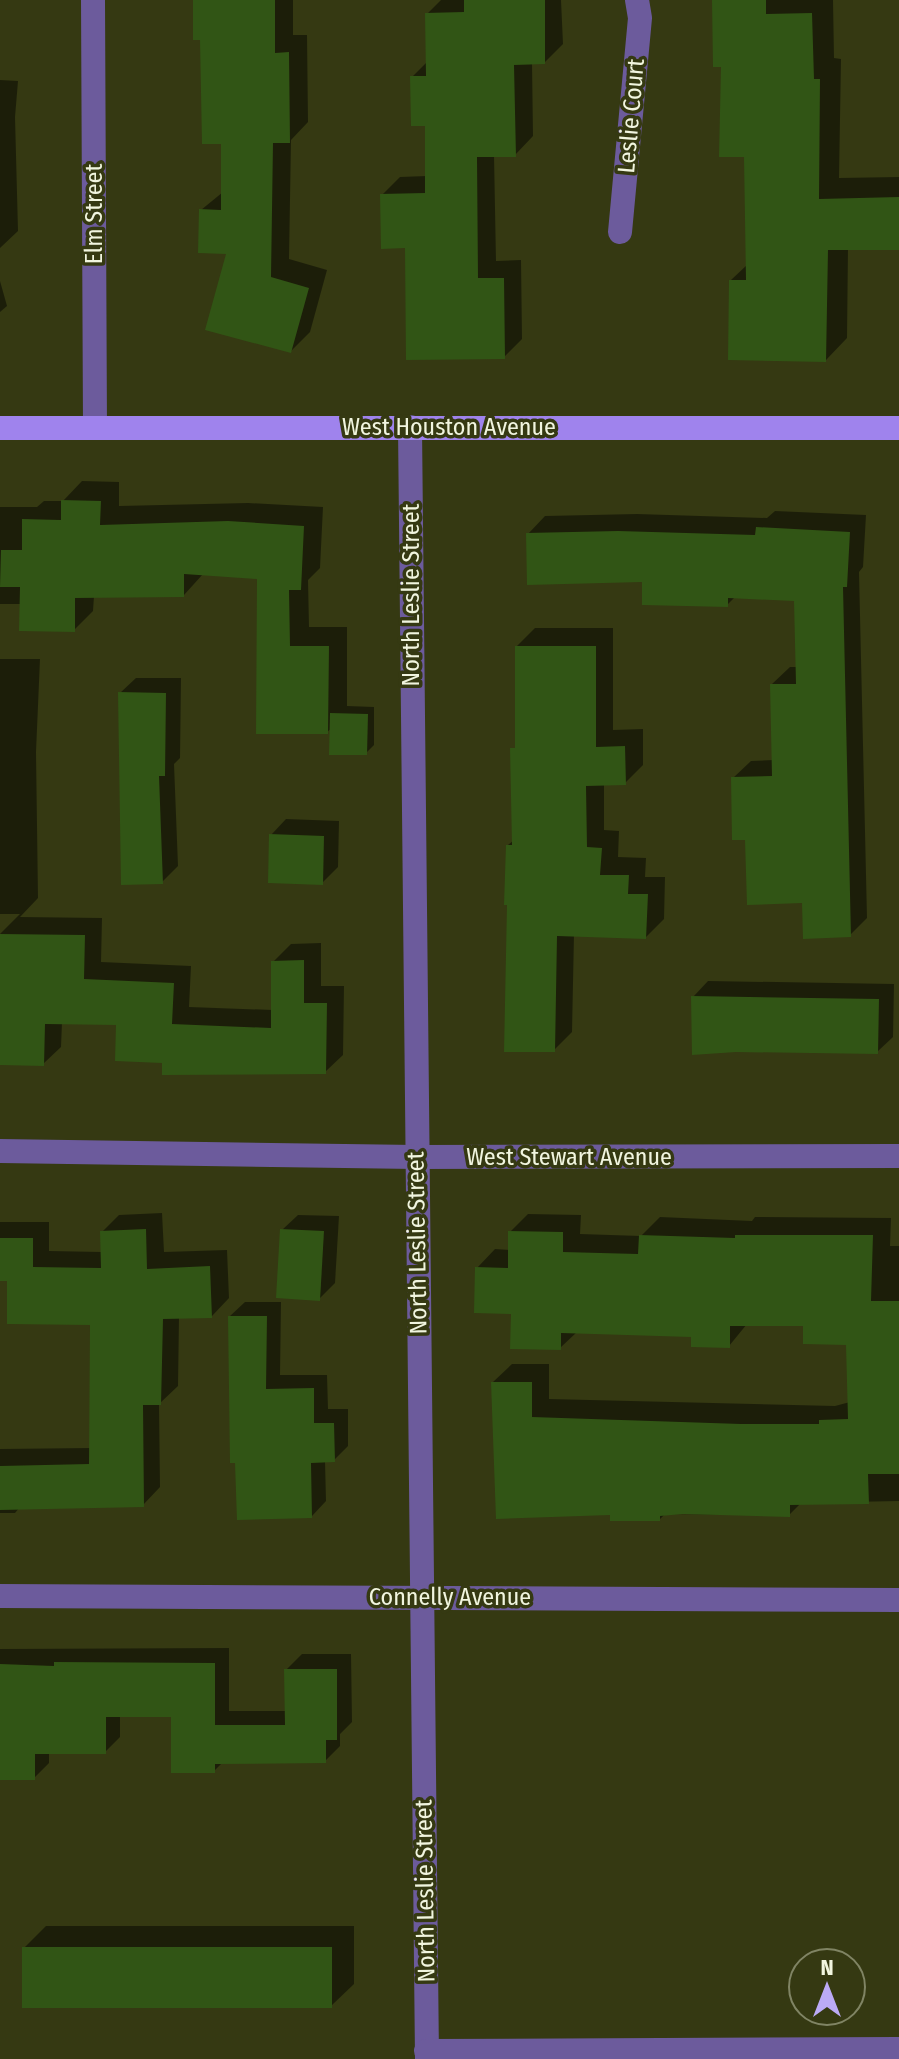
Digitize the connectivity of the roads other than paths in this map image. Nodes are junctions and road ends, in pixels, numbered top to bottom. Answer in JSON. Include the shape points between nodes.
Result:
{"nodes":[{"id":1,"x":93,"y":0,"type":"edge"},
{"id":2,"x":637,"y":0,"type":"edge"},
{"id":3,"x":620,"y":232,"type":"dead end"},
{"id":4,"x":95,"y":427,"type":"junction"},
{"id":5,"x":410,"y":427,"type":"junction"},
{"id":6,"x":0,"y":428,"type":"edge"},
{"id":7,"x":899,"y":428,"type":"edge"},
{"id":8,"x":0,"y":1151,"type":"edge"},
{"id":9,"x":899,"y":1156,"type":"edge"},
{"id":10,"x":416,"y":1157,"type":"junction"},
{"id":11,"x":0,"y":1596,"type":"edge"},
{"id":12,"x":422,"y":1597,"type":"junction"},
{"id":13,"x":899,"y":1600,"type":"edge"},
{"id":14,"x":899,"y":2049,"type":"edge"},
{"id":15,"x":426,"y":2055,"type":"edge"}],
"edges":[{"from":1,"to":4,"type":"street","name":"Elm Street"},
{"from":2,"to":3,"type":"street","name":"Leslie Court","via":[[640,18]]},
{"from":4,"to":5,"type":"main road","name":"West Houston Avenue"},
{"from":4,"to":6,"type":"main road","name":"West Houston Avenue"},
{"from":5,"to":7,"type":"main road","name":"West Houston Avenue"},
{"from":5,"to":10,"type":"street","name":"North Leslie Street"},
{"from":8,"to":10,"type":"street","name":"West Stewart Avenue"},
{"from":9,"to":10,"type":"street","name":"West Stewart Avenue"},
{"from":10,"to":12,"type":"street","name":"North Leslie Street"},
{"from":11,"to":12,"type":"street","name":"Connelly Avenue"},
{"from":12,"to":13,"type":"street","name":"Connelly Avenue"},
{"from":12,"to":15,"type":"street","name":"North Leslie Street"},
{"from":14,"to":15,"type":"street"}]}
